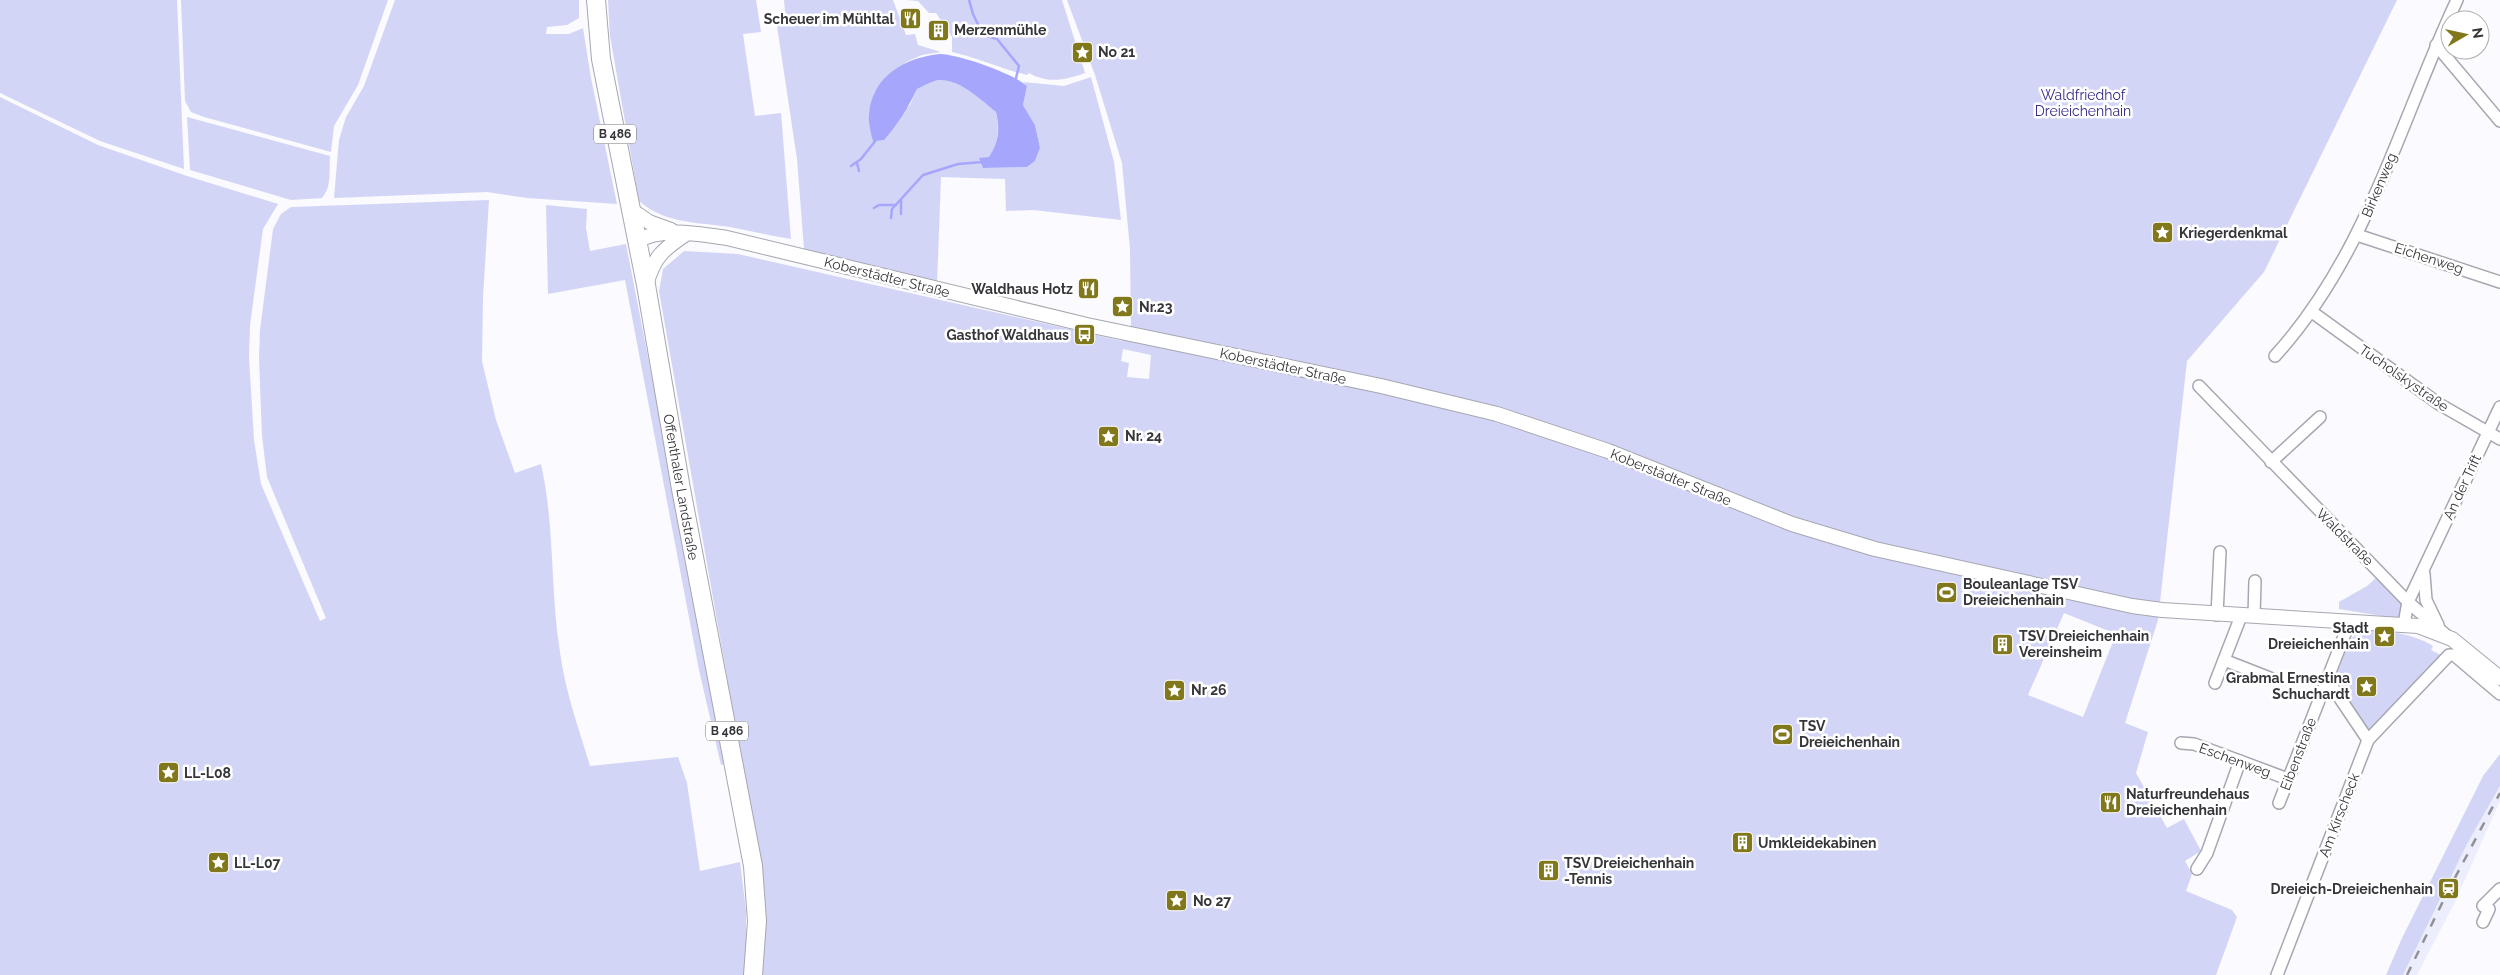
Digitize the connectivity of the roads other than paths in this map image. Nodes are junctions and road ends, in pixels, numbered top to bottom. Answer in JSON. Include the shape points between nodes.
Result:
{"nodes":[{"id":1,"x":596,"y":0,"type":"edge"},
{"id":2,"x":2457,"y":0,"type":"edge"},
{"id":3,"x":2436,"y":46,"type":"junction"},
{"id":4,"x":2500,"y":121,"type":"edge"},
{"id":5,"x":630,"y":209,"type":"junction"},
{"id":6,"x":686,"y":234,"type":"junction"},
{"id":7,"x":2357,"y":235,"type":"junction"},
{"id":8,"x":636,"y":242,"type":"junction"},
{"id":9,"x":2500,"y":282,"type":"edge"},
{"id":10,"x":646,"y":286,"type":"junction"},
{"id":11,"x":2312,"y":312,"type":"junction"},
{"id":12,"x":2275,"y":356,"type":"dead end"},
{"id":13,"x":2198,"y":386,"type":"dead end"},
{"id":14,"x":2500,"y":407,"type":"edge"},
{"id":15,"x":2320,"y":417,"type":"dead end"},
{"id":16,"x":2488,"y":433,"type":"junction"},
{"id":17,"x":2500,"y":439,"type":"edge"},
{"id":18,"x":2270,"y":462,"type":"junction"},
{"id":19,"x":2220,"y":552,"type":"dead end"},
{"id":20,"x":2425,"y":567,"type":"junction"},
{"id":21,"x":2256,"y":581,"type":"dead end"},
{"id":22,"x":2408,"y":602,"type":"junction"},
{"id":23,"x":2218,"y":615,"type":"junction"},
{"id":24,"x":2248,"y":616,"type":"junction"},
{"id":25,"x":2350,"y":621,"type":"junction"},
{"id":26,"x":2404,"y":624,"type":"junction"},
{"id":27,"x":2452,"y":639,"type":"junction"},
{"id":28,"x":2224,"y":660,"type":"junction"},
{"id":29,"x":2270,"y":678,"type":"dead end"},
{"id":30,"x":2500,"y":678,"type":"edge"},
{"id":31,"x":2327,"y":679,"type":"junction"},
{"id":32,"x":2215,"y":683,"type":"dead end"},
{"id":33,"x":2500,"y":694,"type":"edge"},
{"id":34,"x":2368,"y":740,"type":"junction"},
{"id":35,"x":2181,"y":743,"type":"dead end"},
{"id":36,"x":2240,"y":762,"type":"junction"},
{"id":37,"x":2288,"y":779,"type":"junction"},
{"id":38,"x":2279,"y":803,"type":"dead end"},
{"id":39,"x":2197,"y":869,"type":"dead end"},
{"id":40,"x":2500,"y":889,"type":"edge"},
{"id":41,"x":2483,"y":922,"type":"dead end"},
{"id":42,"x":753,"y":975,"type":"edge"},
{"id":43,"x":2277,"y":975,"type":"edge"}],
"edges":[{"from":1,"to":5,"type":"main road","name":"Offenthaler Landstraße","number":"B 486","via":[[601,59]]},
{"from":2,"to":3,"type":"street","name":"Birkenweg"},
{"from":3,"to":4,"type":"street"},
{"from":3,"to":7,"type":"street","name":"Birkenweg"},
{"from":5,"to":6,"type":"street","name":"Koberstädter Straße","via":[[649,222]]},
{"from":5,"to":8,"type":"main road","name":"Offenthaler Landstraße","number":"B 486"},
{"from":6,"to":8,"type":"street","via":[[659,245]]},
{"from":6,"to":10,"type":"street","via":[[662,251],[651,267]]},
{"from":6,"to":23,"type":"street","name":"Koberstädter Straße","via":[[727,238],[1087,326],[1381,386],[1497,414],[1608,451],[1792,524],[1875,549],[2132,606]]},
{"from":7,"to":9,"type":"street","name":"Eichenweg"},
{"from":7,"to":11,"type":"street","name":"Birkenweg"},
{"from":8,"to":10,"type":"main road","name":"Offenthaler Landstraße","number":"B 486"},
{"from":10,"to":42,"type":"main road","name":"Offenthaler Landstraße","number":"B 486","via":[[753,866],[757,921]]},
{"from":11,"to":12,"type":"street","name":"Birkenweg"},
{"from":11,"to":16,"type":"street","name":"Tucholskystraße","via":[[2439,404]]},
{"from":13,"to":18,"type":"street","name":"Waldstraße"},
{"from":14,"to":16,"type":"street","name":"An der Trift"},
{"from":15,"to":18,"type":"street"},
{"from":16,"to":17,"type":"street","name":"Tucholskystraße"},
{"from":16,"to":20,"type":"street","name":"An der Trift"},
{"from":18,"to":22,"type":"street","name":"Waldstraße"},
{"from":19,"to":23,"type":"street"},
{"from":20,"to":22,"type":"street","name":"An der Trift"},
{"from":20,"to":27,"type":"street","name":"An der Trift","via":[[2424,590],[2428,606],[2436,622]]},
{"from":21,"to":24,"type":"street"},
{"from":22,"to":26,"type":"street","name":"An der Trift"},
{"from":22,"to":27,"type":"street","name":"Waldstraße"},
{"from":23,"to":24,"type":"street","name":"Koberstädter Straße"},
{"from":24,"to":25,"type":"street","name":"Koberstädter Straße"},
{"from":24,"to":28,"type":"street"},
{"from":25,"to":26,"type":"street","name":"Koberstädter Straße"},
{"from":25,"to":31,"type":"street","name":"Eibenstraße"},
{"from":26,"to":27,"type":"street","name":"Koberstädter Straße","via":[[2429,629]]},
{"from":27,"to":30,"type":"street","name":"Waldstraße"},
{"from":28,"to":29,"type":"street"},
{"from":28,"to":32,"type":"street"},
{"from":31,"to":34,"type":"street"},
{"from":31,"to":37,"type":"street","name":"Eibenstraße"},
{"from":33,"to":34,"type":"street","name":"Am Kirscheck","via":[[2454,655],[2449,655]]},
{"from":34,"to":43,"type":"street","name":"Am Kirscheck"},
{"from":35,"to":36,"type":"street","name":"Eschenweg","via":[[2194,744]]},
{"from":36,"to":37,"type":"street","name":"Eschenweg"},
{"from":36,"to":39,"type":"street","via":[[2207,853]]},
{"from":37,"to":38,"type":"street","name":"Eibenstraße"},
{"from":40,"to":41,"type":"street","via":[[2482,906],[2489,909]]}]}
